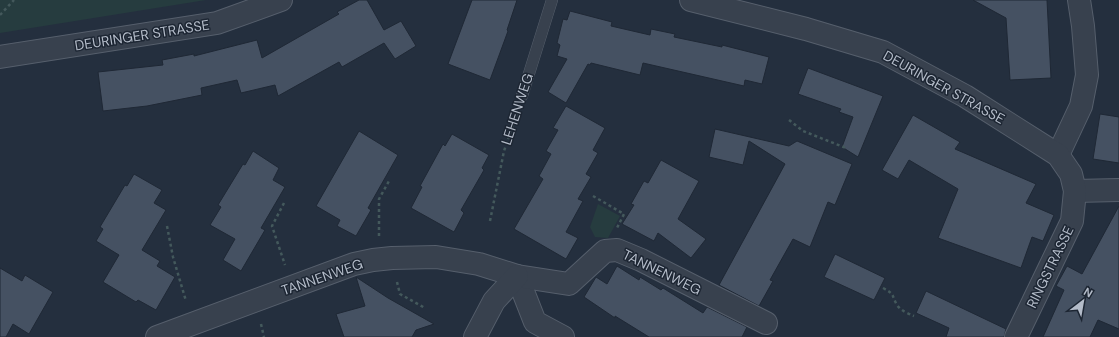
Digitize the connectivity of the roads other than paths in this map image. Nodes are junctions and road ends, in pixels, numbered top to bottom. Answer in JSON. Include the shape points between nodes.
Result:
{"nodes":[{"id":1,"x":281,"y":0,"type":"edge"},
{"id":2,"x":552,"y":0,"type":"edge"},
{"id":3,"x":691,"y":0,"type":"edge"},
{"id":4,"x":1079,"y":0,"type":"edge"},
{"id":5,"x":0,"y":57,"type":"edge"},
{"id":6,"x":522,"y":96,"type":"road end"},
{"id":7,"x":1058,"y":156,"type":"junction"},
{"id":8,"x":1119,"y":190,"type":"edge"},
{"id":9,"x":1075,"y":191,"type":"junction"},
{"id":10,"x":517,"y":276,"type":"junction"},
{"id":11,"x":766,"y":323,"type":"dead end"},
{"id":12,"x":156,"y":337,"type":"edge"},
{"id":13,"x":475,"y":337,"type":"edge"},
{"id":14,"x":564,"y":337,"type":"edge"},
{"id":15,"x":1016,"y":337,"type":"edge"}],
"edges":[{"from":1,"to":5,"type":"street","name":"DEURINGER STRASSE","via":[[217,23]]},
{"from":2,"to":6,"type":"lane","name":"LEHENWEG"},
{"from":3,"to":7,"type":"street","name":"DEURINGER STRASSE","via":[[806,28],[883,52],[965,96]]},
{"from":4,"to":7,"type":"street","via":[[1087,75],[1081,106]]},
{"from":7,"to":9,"type":"street","name":"DEURINGER STRASSE","via":[[1071,174]]},
{"from":8,"to":9,"type":"street"},
{"from":9,"to":15,"type":"street","name":"RINGSTRASSE","via":[[1072,222]]},
{"from":10,"to":11,"type":"street","name":"TANNENWEG","via":[[569,284],[605,250],[617,250]]},
{"from":10,"to":12,"type":"street","name":"TANNENWEG","via":[[479,264],[436,257],[386,259],[354,264]]},
{"from":10,"to":13,"type":"street","via":[[494,301]]},
{"from":10,"to":14,"type":"street","via":[[535,322]]}]}
